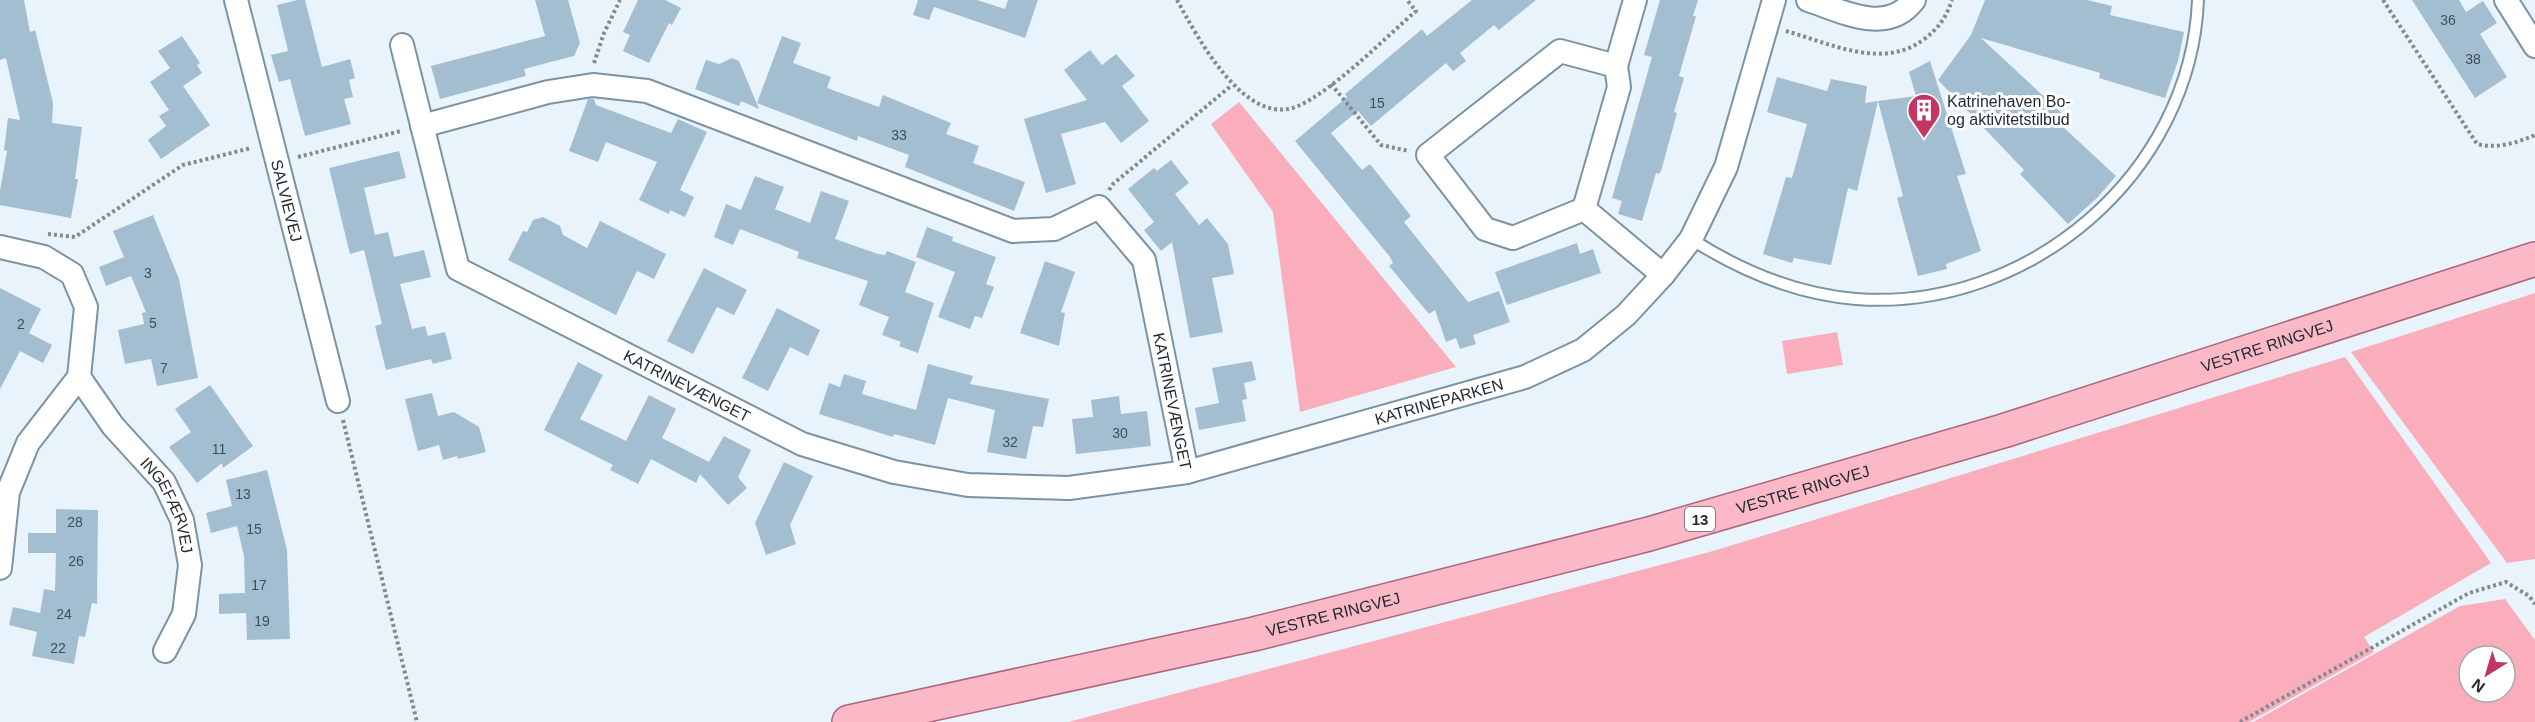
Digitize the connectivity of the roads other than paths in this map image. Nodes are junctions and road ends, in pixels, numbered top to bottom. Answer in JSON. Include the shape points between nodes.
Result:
{"nodes":[{"id":1,"x":236,"y":0,"type":"edge"},
{"id":2,"x":1635,"y":0,"type":"edge"},
{"id":3,"x":1774,"y":0,"type":"edge"},
{"id":4,"x":1808,"y":0,"type":"edge"},
{"id":5,"x":1914,"y":0,"type":"edge"},
{"id":6,"x":2198,"y":0,"type":"edge"},
{"id":7,"x":2506,"y":0,"type":"edge"},
{"id":8,"x":402,"y":45,"type":"dead end"},
{"id":9,"x":2535,"y":46,"type":"edge"},
{"id":10,"x":1616,"y":66,"type":"junction"},
{"id":11,"x":422,"y":126,"type":"junction"},
{"id":12,"x":1584,"y":209,"type":"junction"},
{"id":13,"x":1691,"y":239,"type":"junction"},
{"id":14,"x":0,"y":247,"type":"edge"},
{"id":15,"x":2535,"y":259,"type":"edge"},
{"id":16,"x":1663,"y":275,"type":"junction"},
{"id":17,"x":79,"y":377,"type":"junction"},
{"id":18,"x":338,"y":401,"type":"road end"},
{"id":19,"x":1187,"y":472,"type":"junction"},
{"id":20,"x":0,"y":568,"type":"edge"},
{"id":21,"x":165,"y":651,"type":"dead end"},
{"id":22,"x":849,"y":722,"type":"edge"}],
"edges":[{"from":1,"to":18,"type":"street","name":"SALVIEVEJ"},
{"from":2,"to":10,"type":"street"},
{"from":3,"to":13,"type":"street","name":"KATRINEPARKEN","via":[[1726,167]]},
{"from":4,"to":5,"type":"street","via":[[1873,20],[1891,19]]},
{"from":6,"to":13,"type":"lane","via":[[2190,60],[2156,142],[2100,211],[2066,240],[2028,263],[1988,281],[1945,293],[1901,299],[1856,299],[1812,293],[1770,280]]},
{"from":7,"to":9,"type":"street"},
{"from":8,"to":11,"type":"street","name":"KATRINEVÆNGET"},
{"from":10,"to":12,"type":"street","via":[[1619,87]]},
{"from":10,"to":12,"type":"street","via":[[1560,51],[1428,154],[1485,229],[1513,238]]},
{"from":11,"to":19,"type":"street","name":"KATRINEVÆNGET","via":[[458,269],[802,444],[894,472],[968,485],[1069,488]]},
{"from":11,"to":19,"type":"street","name":"KATRINEVÆNGET","via":[[548,92],[593,85],[647,92],[1012,231],[1054,229],[1099,207],[1144,260]]},
{"from":12,"to":16,"type":"street"},
{"from":13,"to":16,"type":"street","name":"KATRINEPARKEN"},
{"from":14,"to":17,"type":"street","via":[[44,257],[72,274],[86,308]]},
{"from":15,"to":22,"type":"main road","name":"VESTRE RINGVEJ","number":"13","via":[[2003,431],[1649,534],[1254,634]]},
{"from":16,"to":19,"type":"street","name":"KATRINEPARKEN","via":[[1626,315],[1583,350],[1524,377]]},
{"from":17,"to":20,"type":"street","via":[[28,443],[8,492]]},
{"from":17,"to":21,"type":"street","name":"INGEFÆRVEJ","via":[[113,426],[164,482],[182,520],[190,565],[184,614]]}]}
